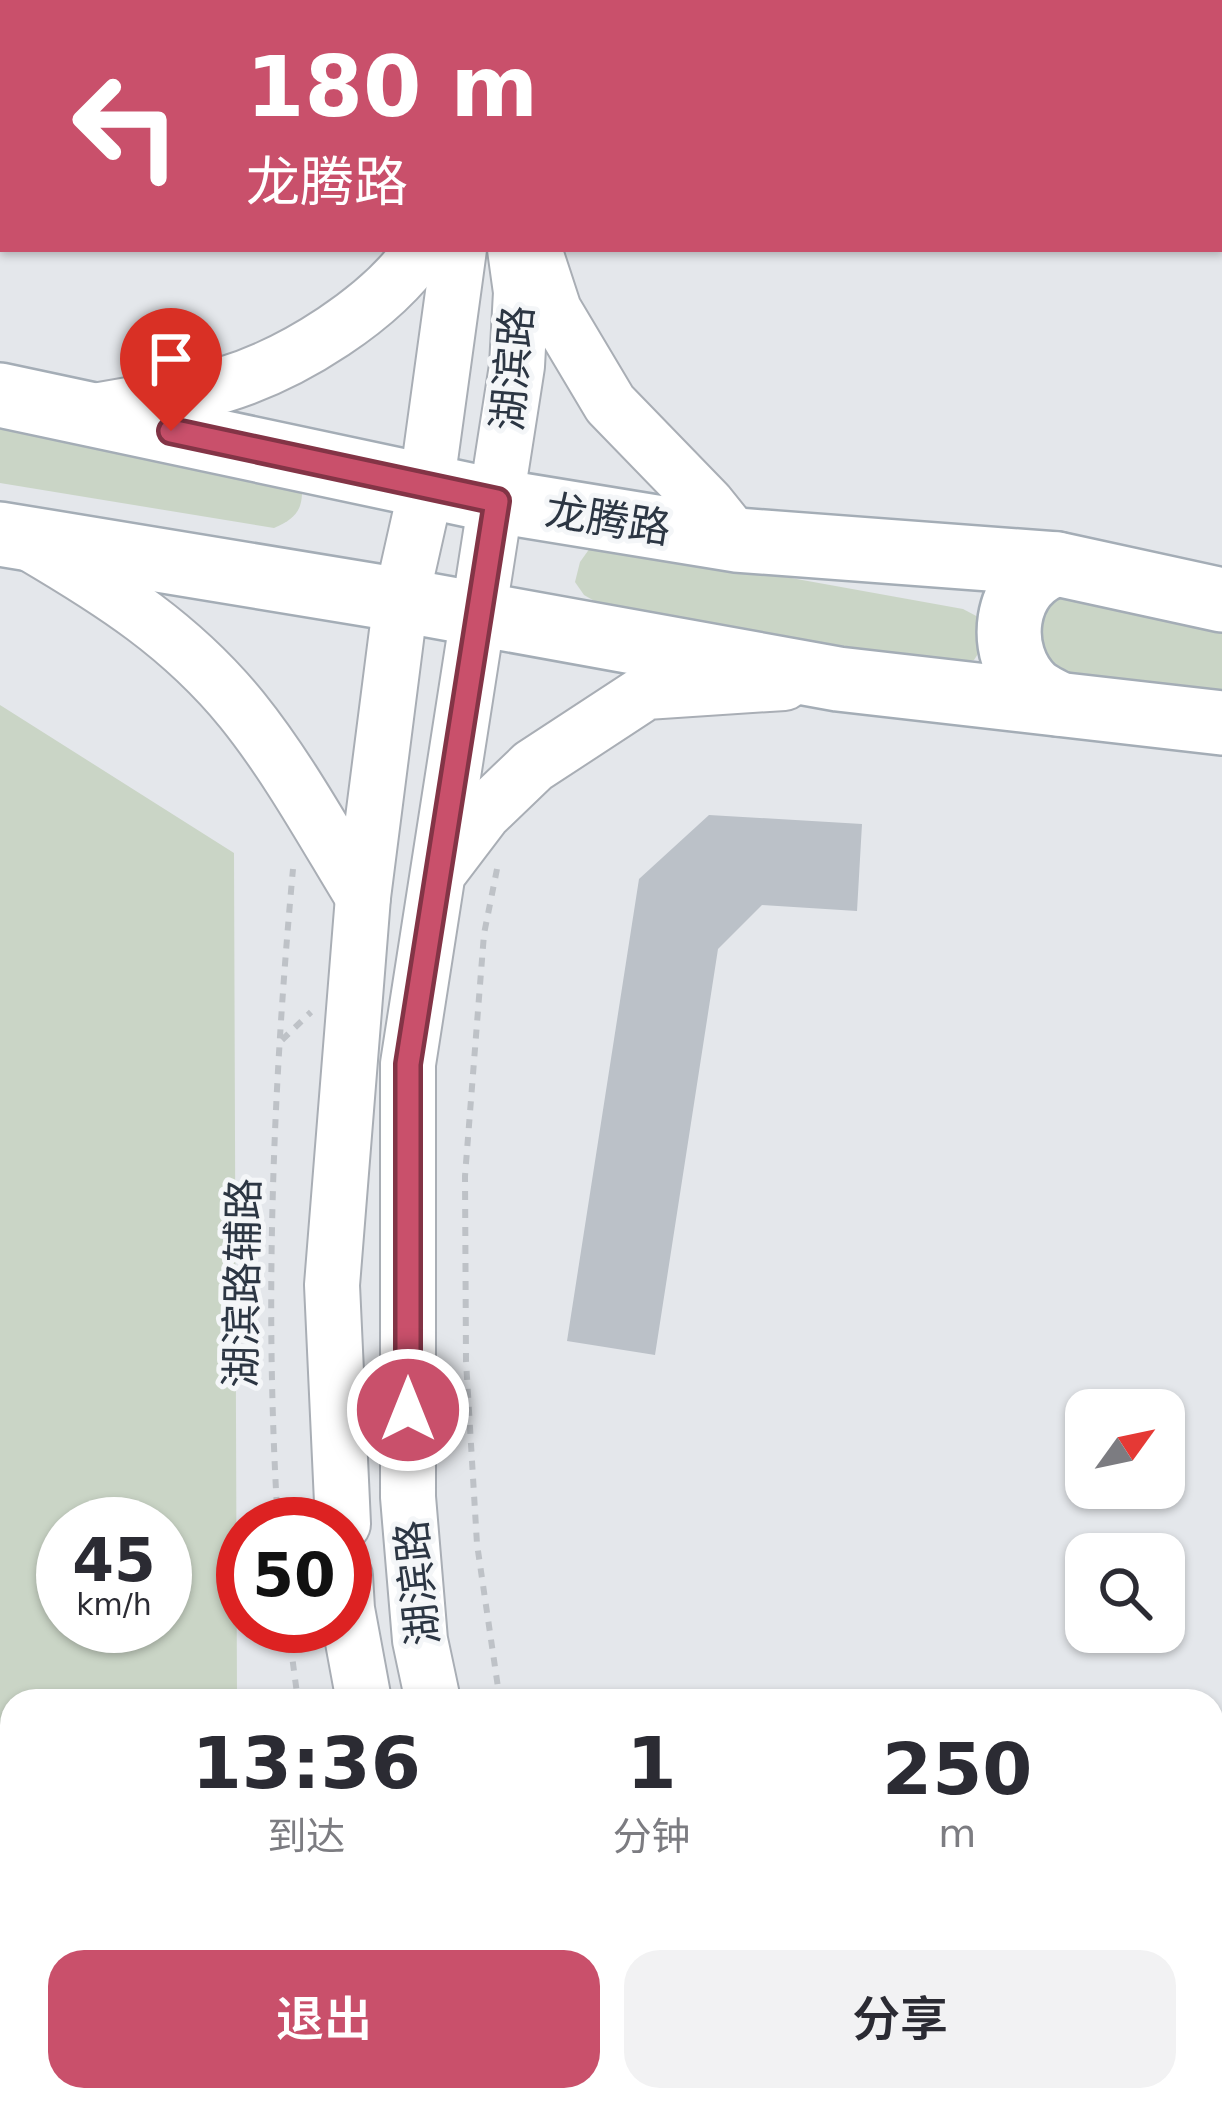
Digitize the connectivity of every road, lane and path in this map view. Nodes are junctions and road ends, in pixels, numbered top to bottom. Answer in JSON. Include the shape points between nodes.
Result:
{"nodes":[{"id":1,"x":419,"y":252,"type":"edge"},
{"id":2,"x":459,"y":252,"type":"edge"},
{"id":3,"x":515,"y":252,"type":"edge"},
{"id":4,"x":535,"y":252,"type":"edge"},
{"id":5,"x":0,"y":395,"type":"edge"},
{"id":6,"x":86,"y":412,"type":"junction"},
{"id":7,"x":426,"y":489,"type":"junction"},
{"id":8,"x":497,"y":501,"type":"junction"},
{"id":9,"x":9,"y":535,"type":"edge"},
{"id":10,"x":736,"y":540,"type":"junction"},
{"id":11,"x":1057,"y":564,"type":"junction"},
{"id":12,"x":401,"y":600,"type":"junction"},
{"id":13,"x":1222,"y":600,"type":"edge"},
{"id":14,"x":481,"y":614,"type":"junction"},
{"id":15,"x":838,"y":679,"type":"junction"},
{"id":16,"x":1058,"y":704,"type":"junction"},
{"id":17,"x":1222,"y":723,"type":"edge"},
{"id":18,"x":300,"y":796,"type":"junction"},
{"id":19,"x":499,"y":856,"type":"dead end"},
{"id":20,"x":438,"y":874,"type":"junction"},
{"id":21,"x":363,"y":898,"type":"junction"},
{"id":22,"x":276,"y":1497,"type":"edge"},
{"id":23,"x":342,"y":1497,"type":"edge"},
{"id":24,"x":292,"y":1653,"type":"edge"},
{"id":25,"x":355,"y":1653,"type":"edge"},
{"id":26,"x":297,"y":1689,"type":"edge"},
{"id":27,"x":362,"y":1689,"type":"edge"},
{"id":28,"x":430,"y":1689,"type":"edge"},
{"id":29,"x":498,"y":1689,"type":"edge"}],
"edges":[{"from":1,"to":6,"type":"main road","via":[[380,297],[259,370]]},
{"from":2,"to":7,"type":"main road","name":"湖滨路"},
{"from":3,"to":8,"type":"main road","name":"湖滨路","via":[[517,366]]},
{"from":4,"to":10,"type":"main road","via":[[554,310],[610,404]]},
{"from":5,"to":6,"type":"main road","name":"龙腾路"},
{"from":6,"to":7,"type":"main road","name":"龙腾路"},
{"from":7,"to":8,"type":"main road","name":"龙腾路"},
{"from":7,"to":12,"type":"main road","name":"湖滨路"},
{"from":8,"to":10,"type":"main road","name":"龙腾路"},
{"from":8,"to":14,"type":"main road","name":"湖滨路"},
{"from":9,"to":12,"type":"main road"},
{"from":9,"to":18,"type":"main road","via":[[122,597],[184,649],[242,710]]},
{"from":10,"to":11,"type":"main road","name":"龙腾路"},
{"from":11,"to":13,"type":"main road","name":"龙腾路"},
{"from":11,"to":16,"type":"main road","via":[[1014,596],[1010,620],[1014,657],[1031,687]]},
{"from":12,"to":14,"type":"main road"},
{"from":12,"to":21,"type":"main road","name":"湖滨路"},
{"from":14,"to":15,"type":"main road"},
{"from":14,"to":20,"type":"main road","name":"湖滨路"},
{"from":15,"to":16,"type":"main road"},
{"from":15,"to":20,"type":"main road","via":[[646,692],[533,766]]},
{"from":16,"to":17,"type":"main road"},
{"from":18,"to":21,"type":"main road"},
{"from":18,"to":22,"type":"path","name":"湖滨路辅路","via":[[269,1225]]},
{"from":19,"to":29,"type":"path","via":[[484,934],[465,1176],[477,1544]]},
{"from":20,"to":28,"type":"main road","name":"湖滨路","via":[[408,1064],[408,1497]]},
{"from":21,"to":23,"type":"main road","name":"湖滨路","via":[[332,1285]]},
{"from":24,"to":26,"type":"path"},
{"from":25,"to":27,"type":"main road","name":"湖滨路"}]}
